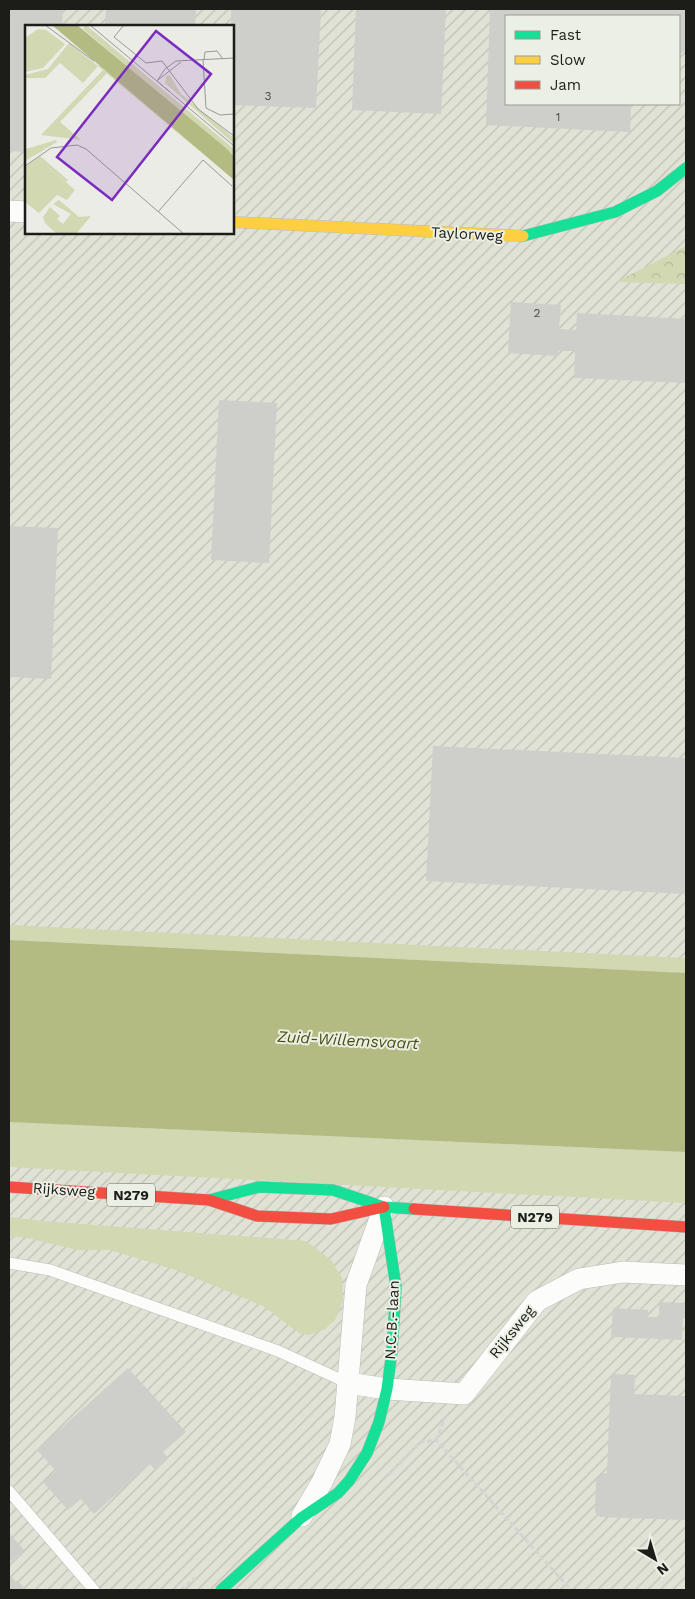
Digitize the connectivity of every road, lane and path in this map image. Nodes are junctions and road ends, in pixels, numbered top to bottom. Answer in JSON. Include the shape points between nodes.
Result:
{"nodes":[{"id":1,"x":686,"y":168,"type":"edge"},
{"id":2,"x":9,"y":212,"type":"edge"},
{"id":3,"x":25,"y":212,"type":"edge"},
{"id":4,"x":234,"y":222,"type":"edge"},
{"id":5,"x":9,"y":1187,"type":"edge"},
{"id":6,"x":209,"y":1200,"type":"junction"},
{"id":7,"x":384,"y":1206,"type":"junction"},
{"id":8,"x":686,"y":1227,"type":"edge"},
{"id":9,"x":9,"y":1263,"type":"edge"},
{"id":10,"x":686,"y":1275,"type":"edge"},
{"id":11,"x":348,"y":1383,"type":"junction"},
{"id":12,"x":387,"y":1389,"type":"junction"},
{"id":13,"x":402,"y":1462,"type":"dead end"},
{"id":14,"x":9,"y":1491,"type":"edge"},
{"id":15,"x":301,"y":1518,"type":"junction"},
{"id":16,"x":94,"y":1590,"type":"edge"},
{"id":17,"x":221,"y":1590,"type":"edge"},
{"id":18,"x":571,"y":1590,"type":"edge"}],
"edges":[{"from":1,"to":4,"type":"street","name":"Taylorweg","via":[[657,191],[615,212],[524,236]]},
{"from":2,"to":3,"type":"street"},
{"from":5,"to":6,"type":"street","name":"Rijksweg","number":"N279"},
{"from":6,"to":7,"type":"street","name":"Rijksweg","number":"N279","via":[[259,1187],[332,1190]]},
{"from":6,"to":7,"type":"street","name":"Rijksweg","number":"N279","via":[[257,1216],[331,1219]]},
{"from":7,"to":8,"type":"street","name":"Rijksweg","number":"N279"},
{"from":7,"to":11,"type":"street","name":"N.C.B.-laan","via":[[356,1285]]},
{"from":7,"to":12,"type":"street","name":"N.C.B.-laan","via":[[396,1287]]},
{"from":9,"to":11,"type":"lane","via":[[50,1270],[278,1351]]},
{"from":10,"to":12,"type":"street","name":"Rijksweg","via":[[623,1272],[579,1279],[537,1302],[464,1394]]},
{"from":11,"to":12,"type":"street","name":"Rijksweg"},
{"from":11,"to":15,"type":"street","name":"N.C.B.-laan","via":[[340,1444]]},
{"from":12,"to":15,"type":"street","name":"N.C.B.-laan","via":[[367,1453],[360,1465],[338,1492]]},
{"from":13,"to":18,"type":"path","via":[[421,1442],[436,1440]]},
{"from":14,"to":16,"type":"lane"},
{"from":15,"to":17,"type":"street","name":"N.C.B.-laan"}]}
